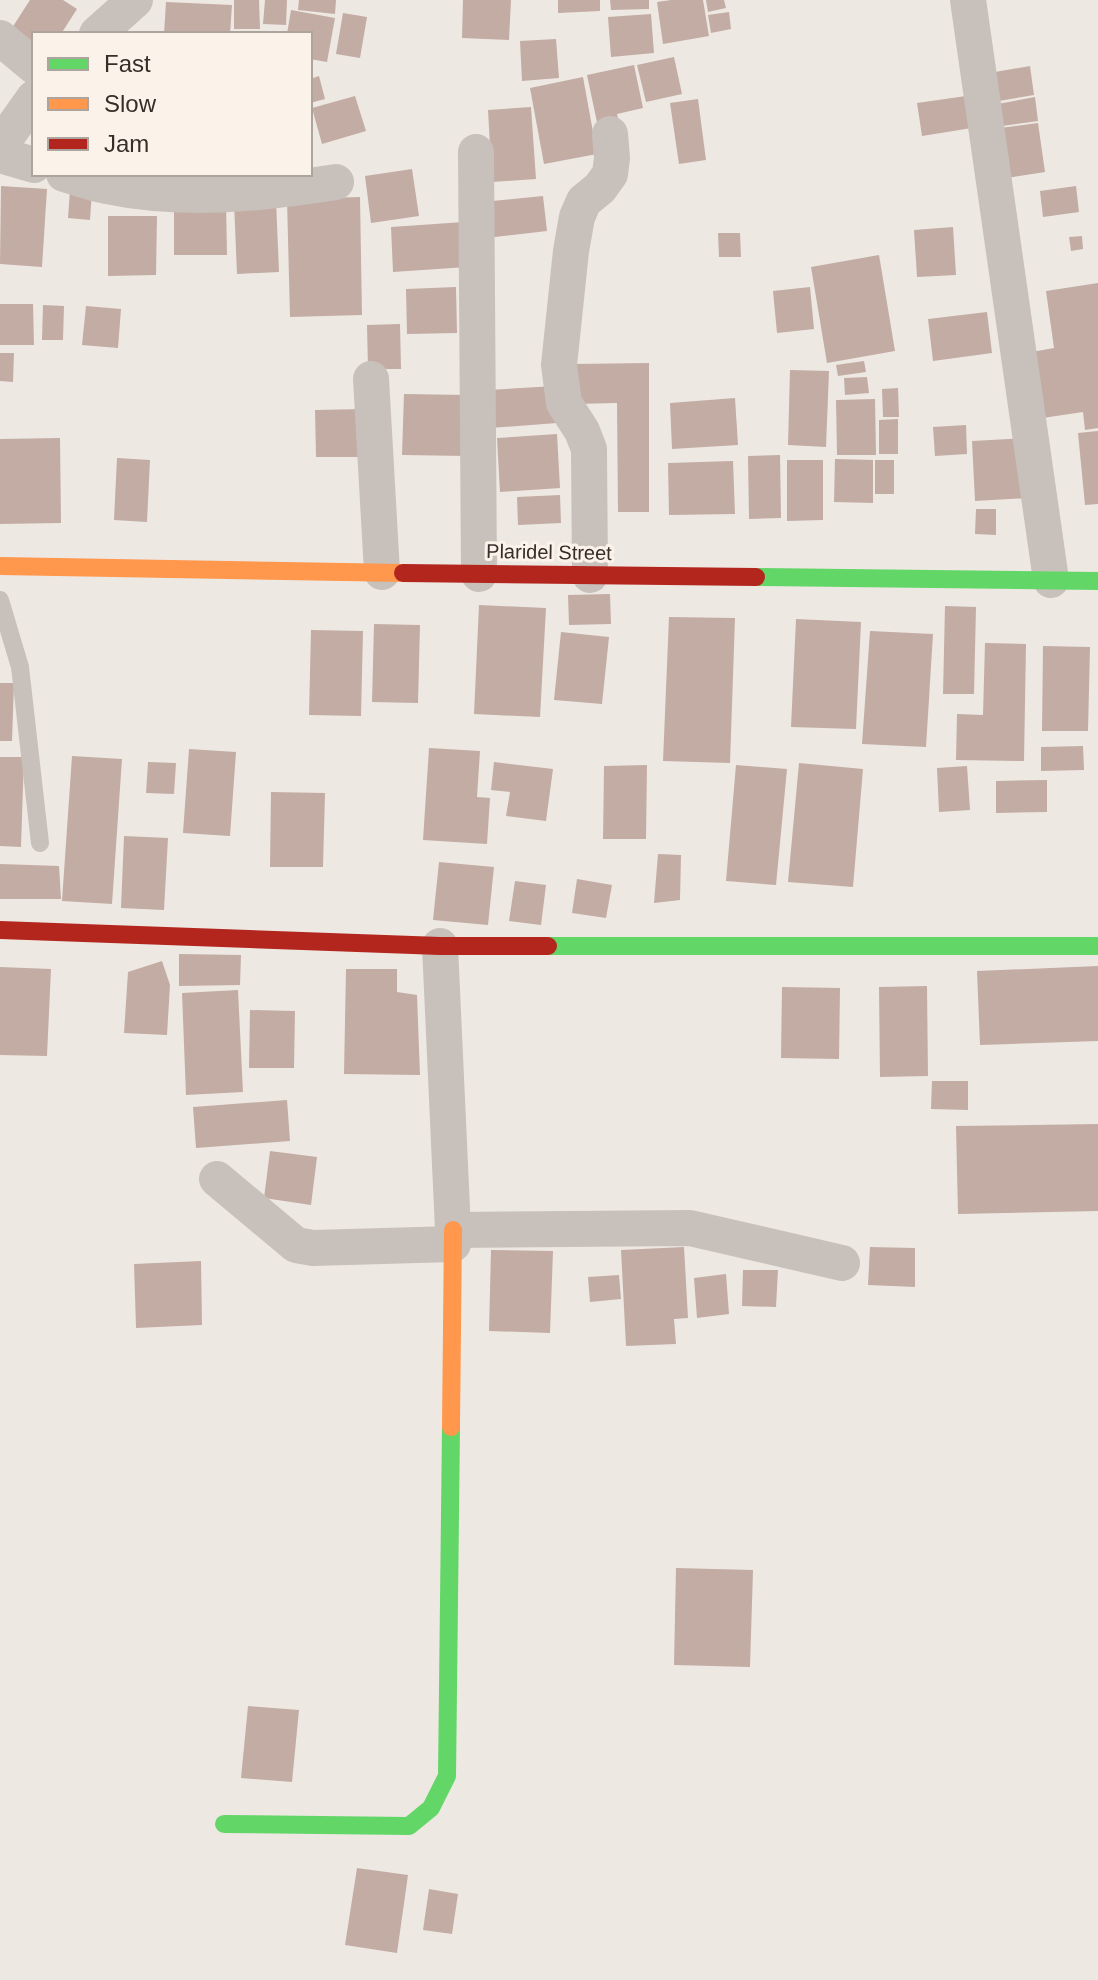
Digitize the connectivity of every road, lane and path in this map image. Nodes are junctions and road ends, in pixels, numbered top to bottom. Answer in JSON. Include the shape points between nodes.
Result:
{"nodes":[{"id":1,"x":135,"y":0,"type":"edge"},
{"id":2,"x":968,"y":0,"type":"edge"},
{"id":3,"x":99,"y":32,"type":"edge"},
{"id":4,"x":0,"y":38,"type":"edge"},
{"id":5,"x":32,"y":64,"type":"edge"},
{"id":6,"x":32,"y":101,"type":"edge"},
{"id":7,"x":610,"y":134,"type":"dead end"},
{"id":8,"x":0,"y":146,"type":"edge"},
{"id":9,"x":476,"y":152,"type":"dead end"},
{"id":10,"x":0,"y":155,"type":"edge"},
{"id":11,"x":32,"y":164,"type":"edge"},
{"id":12,"x":71,"y":176,"type":"edge"},
{"id":13,"x":336,"y":182,"type":"dead end"},
{"id":14,"x":371,"y":379,"type":"dead end"},
{"id":15,"x":0,"y":566,"type":"edge"},
{"id":16,"x":382,"y":572,"type":"junction"},
{"id":17,"x":479,"y":574,"type":"junction"},
{"id":18,"x":590,"y":575,"type":"junction"},
{"id":19,"x":1051,"y":580,"type":"junction"},
{"id":20,"x":1098,"y":581,"type":"edge"},
{"id":21,"x":0,"y":600,"type":"edge"},
{"id":22,"x":40,"y":843,"type":"dead end"},
{"id":23,"x":0,"y":930,"type":"edge"},
{"id":24,"x":440,"y":946,"type":"junction"},
{"id":25,"x":1098,"y":946,"type":"edge"},
{"id":26,"x":217,"y":1179,"type":"dead end"},
{"id":27,"x":453,"y":1237,"type":"junction"},
{"id":28,"x":842,"y":1263,"type":"dead end"},
{"id":29,"x":224,"y":1824,"type":"dead end"}],
"edges":[{"from":1,"to":3,"type":"street"},
{"from":2,"to":19,"type":"street"},
{"from":4,"to":5,"type":"street"},
{"from":6,"to":8,"type":"street"},
{"from":7,"to":18,"type":"street","via":[[610,174],[584,201],[577,217],[559,365],[564,403],[589,449]]},
{"from":9,"to":17,"type":"street"},
{"from":10,"to":11,"type":"street"},
{"from":12,"to":13,"type":"street","via":[[160,194],[222,195]]},
{"from":14,"to":16,"type":"street"},
{"from":15,"to":16,"type":"street","name":"Plaridel Street"},
{"from":16,"to":17,"type":"street","name":"Plaridel Street"},
{"from":17,"to":18,"type":"street","name":"Plaridel Street"},
{"from":18,"to":19,"type":"street","name":"Plaridel Street"},
{"from":19,"to":20,"type":"street","name":"Plaridel Street"},
{"from":21,"to":22,"type":"lane","via":[[20,667]]},
{"from":23,"to":24,"type":"street"},
{"from":24,"to":25,"type":"street"},
{"from":24,"to":27,"type":"street"},
{"from":26,"to":27,"type":"street","via":[[296,1245]]},
{"from":27,"to":28,"type":"street","via":[[690,1228]]},
{"from":27,"to":29,"type":"street","via":[[447,1776],[431,1808],[409,1826]]}]}
